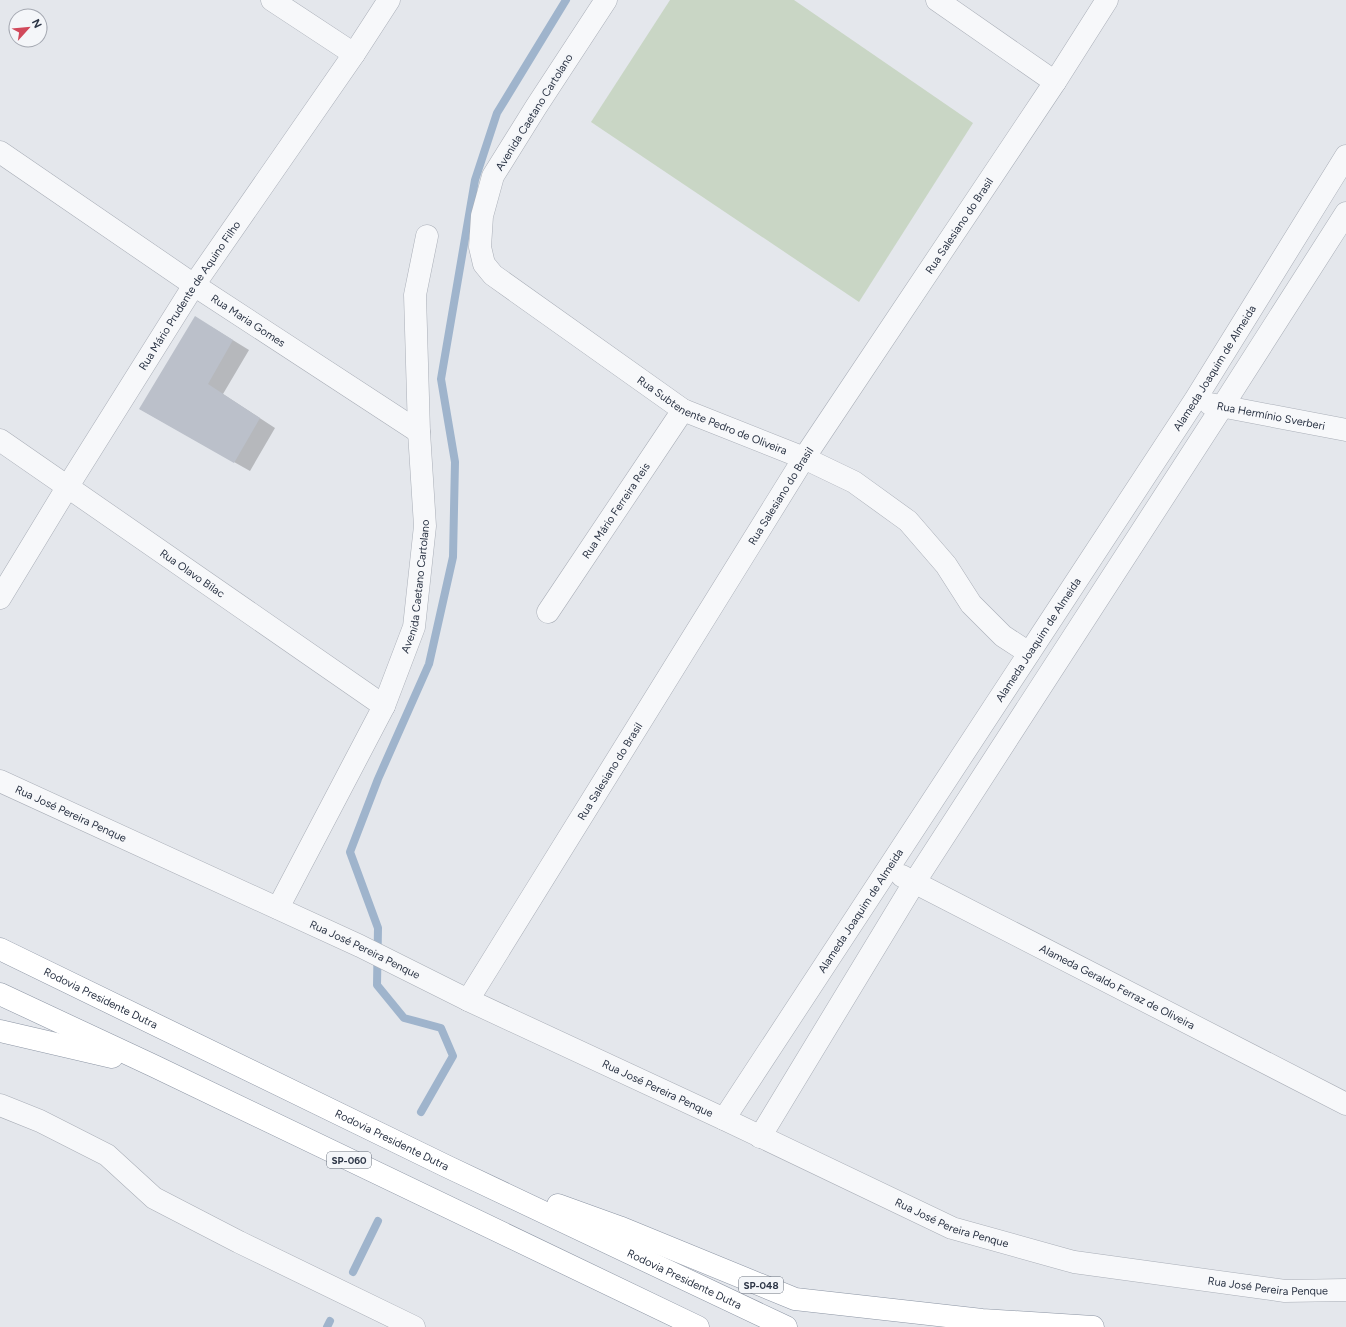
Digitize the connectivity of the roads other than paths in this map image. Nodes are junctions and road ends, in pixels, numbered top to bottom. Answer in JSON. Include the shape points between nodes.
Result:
{"nodes":[{"id":1,"x":272,"y":0,"type":"edge"},
{"id":2,"x":389,"y":0,"type":"edge"},
{"id":3,"x":606,"y":0,"type":"edge"},
{"id":4,"x":937,"y":0,"type":"edge"},
{"id":5,"x":1107,"y":0,"type":"edge"},
{"id":6,"x":354,"y":54,"type":"junction"},
{"id":7,"x":1055,"y":82,"type":"junction"},
{"id":8,"x":0,"y":152,"type":"edge"},
{"id":9,"x":1346,"y":156,"type":"edge"},
{"id":10,"x":1346,"y":213,"type":"edge"},
{"id":11,"x":427,"y":236,"type":"dead end"},
{"id":12,"x":493,"y":275,"type":"joint"},
{"id":13,"x":194,"y":285,"type":"junction"},
{"id":14,"x":1195,"y":400,"type":"junction"},
{"id":15,"x":1222,"y":407,"type":"junction"},
{"id":16,"x":683,"y":410,"type":"junction"},
{"id":17,"x":1346,"y":430,"type":"edge"},
{"id":18,"x":418,"y":432,"type":"junction"},
{"id":19,"x":0,"y":440,"type":"edge"},
{"id":20,"x":804,"y":458,"type":"junction"},
{"id":21,"x":68,"y":486,"type":"junction"},
{"id":22,"x":0,"y":598,"type":"edge"},
{"id":23,"x":548,"y":612,"type":"dead end"},
{"id":24,"x":1030,"y":653,"type":"junction"},
{"id":25,"x":384,"y":706,"type":"junction"},
{"id":26,"x":0,"y":781,"type":"edge"},
{"id":27,"x":888,"y":869,"type":"junction"},
{"id":28,"x":914,"y":883,"type":"junction"},
{"id":29,"x":278,"y":908,"type":"junction"},
{"id":30,"x":0,"y":949,"type":"edge"},
{"id":31,"x":0,"y":994,"type":"edge"},
{"id":32,"x":468,"y":1000,"type":"junction"},
{"id":33,"x":0,"y":1031,"type":"edge"},
{"id":34,"x":154,"y":1066,"type":"junction"},
{"id":35,"x":1346,"y":1104,"type":"edge"},
{"id":36,"x":0,"y":1105,"type":"edge"},
{"id":37,"x":724,"y":1119,"type":"junction"},
{"id":38,"x":760,"y":1137,"type":"junction"},
{"id":39,"x":446,"y":1166,"type":"junction"},
{"id":40,"x":1346,"y":1290,"type":"edge"},
{"id":41,"x":414,"y":1327,"type":"edge"},
{"id":42,"x":698,"y":1327,"type":"edge"},
{"id":43,"x":786,"y":1327,"type":"edge"},
{"id":44,"x":1093,"y":1327,"type":"edge"}],
"edges":[{"from":1,"to":6,"type":"street"},
{"from":2,"to":6,"type":"street","name":"Rua Mário Prudente de Aquino Filho"},
{"from":3,"to":12,"type":"street","name":"Avenida Caetano Cartolano","via":[[536,106],[494,176],[482,216],[480,246],[484,264]]},
{"from":4,"to":7,"type":"street"},
{"from":5,"to":7,"type":"street","name":"Rua Salesiano do Brasil"},
{"from":6,"to":13,"type":"street","name":"Rua Mário Prudente de Aquino Filho"},
{"from":7,"to":20,"type":"street","name":"Rua Salesiano do Brasil"},
{"from":8,"to":13,"type":"street","name":"Rua Maria Gomes"},
{"from":9,"to":14,"type":"street","name":"Alameda Joaquim de Almeida"},
{"from":10,"to":15,"type":"street"},
{"from":11,"to":18,"type":"street","name":"Avenida Caetano Cartolano","via":[[415,295]]},
{"from":12,"to":16,"type":"street","name":"Rua Subtenente Pedro de Oliveira"},
{"from":13,"to":18,"type":"street","name":"Rua Maria Gomes"},
{"from":13,"to":21,"type":"street","name":"Rua Mário Prudente de Aquino Filho"},
{"from":14,"to":15,"type":"street","name":"Rua Hermínio Sverberi"},
{"from":14,"to":24,"type":"street","name":"Alameda Joaquim de Almeida"},
{"from":15,"to":17,"type":"street","name":"Rua Hermínio Sverberi"},
{"from":15,"to":28,"type":"street"},
{"from":16,"to":20,"type":"street","name":"Rua Subtenente Pedro de Oliveira"},
{"from":16,"to":23,"type":"street","name":"Rua Mário Ferreira Reis"},
{"from":18,"to":25,"type":"street","name":"Avenida Caetano Cartolano","via":[[425,526],[414,627]]},
{"from":19,"to":21,"type":"street","name":"Rua Olavo Bilac"},
{"from":20,"to":24,"type":"street","name":"Rua Subtenente Pedro de Oliveira","via":[[854,482],[908,521],[946,564],[971,604],[1003,636]]},
{"from":20,"to":32,"type":"street","name":"Rua Salesiano do Brasil"},
{"from":21,"to":22,"type":"street","name":"Rua Mário Prudente de Aquino Filho"},
{"from":21,"to":25,"type":"street","name":"Rua Olavo Bilac"},
{"from":24,"to":27,"type":"street","name":"Alameda Joaquim de Almeida"},
{"from":25,"to":29,"type":"street","name":"Avenida Caetano Cartolano"},
{"from":26,"to":29,"type":"street","name":"Rua José Pereira Penque"},
{"from":27,"to":28,"type":"street","name":"Alameda Geraldo Ferraz de Oliveira"},
{"from":27,"to":37,"type":"street","name":"Alameda Joaquim de Almeida"},
{"from":28,"to":35,"type":"street","name":"Alameda Geraldo Ferraz de Oliveira"},
{"from":28,"to":38,"type":"street"},
{"from":29,"to":32,"type":"street","name":"Rua José Pereira Penque"},
{"from":30,"to":39,"type":"highway","name":"Rodovia Presidente Dutra"},
{"from":31,"to":34,"type":"highway","number":"SP-060"},
{"from":32,"to":37,"type":"street","name":"Rua José Pereira Penque"},
{"from":33,"to":34,"type":"highway"},
{"from":34,"to":42,"type":"highway","number":"SP-060"},
{"from":36,"to":41,"type":"street","via":[[40,1121],[108,1155],[154,1198]]},
{"from":37,"to":38,"type":"street","name":"Rua José Pereira Penque"},
{"from":38,"to":40,"type":"street","name":"Rua José Pereira Penque","via":[[952,1228],[1074,1262],[1285,1291]]},
{"from":39,"to":43,"type":"highway","name":"Rodovia Presidente Dutra"},
{"from":39,"to":44,"type":"highway","number":"SP-048","via":[[619,1227],[795,1299],[982,1320]]}]}
